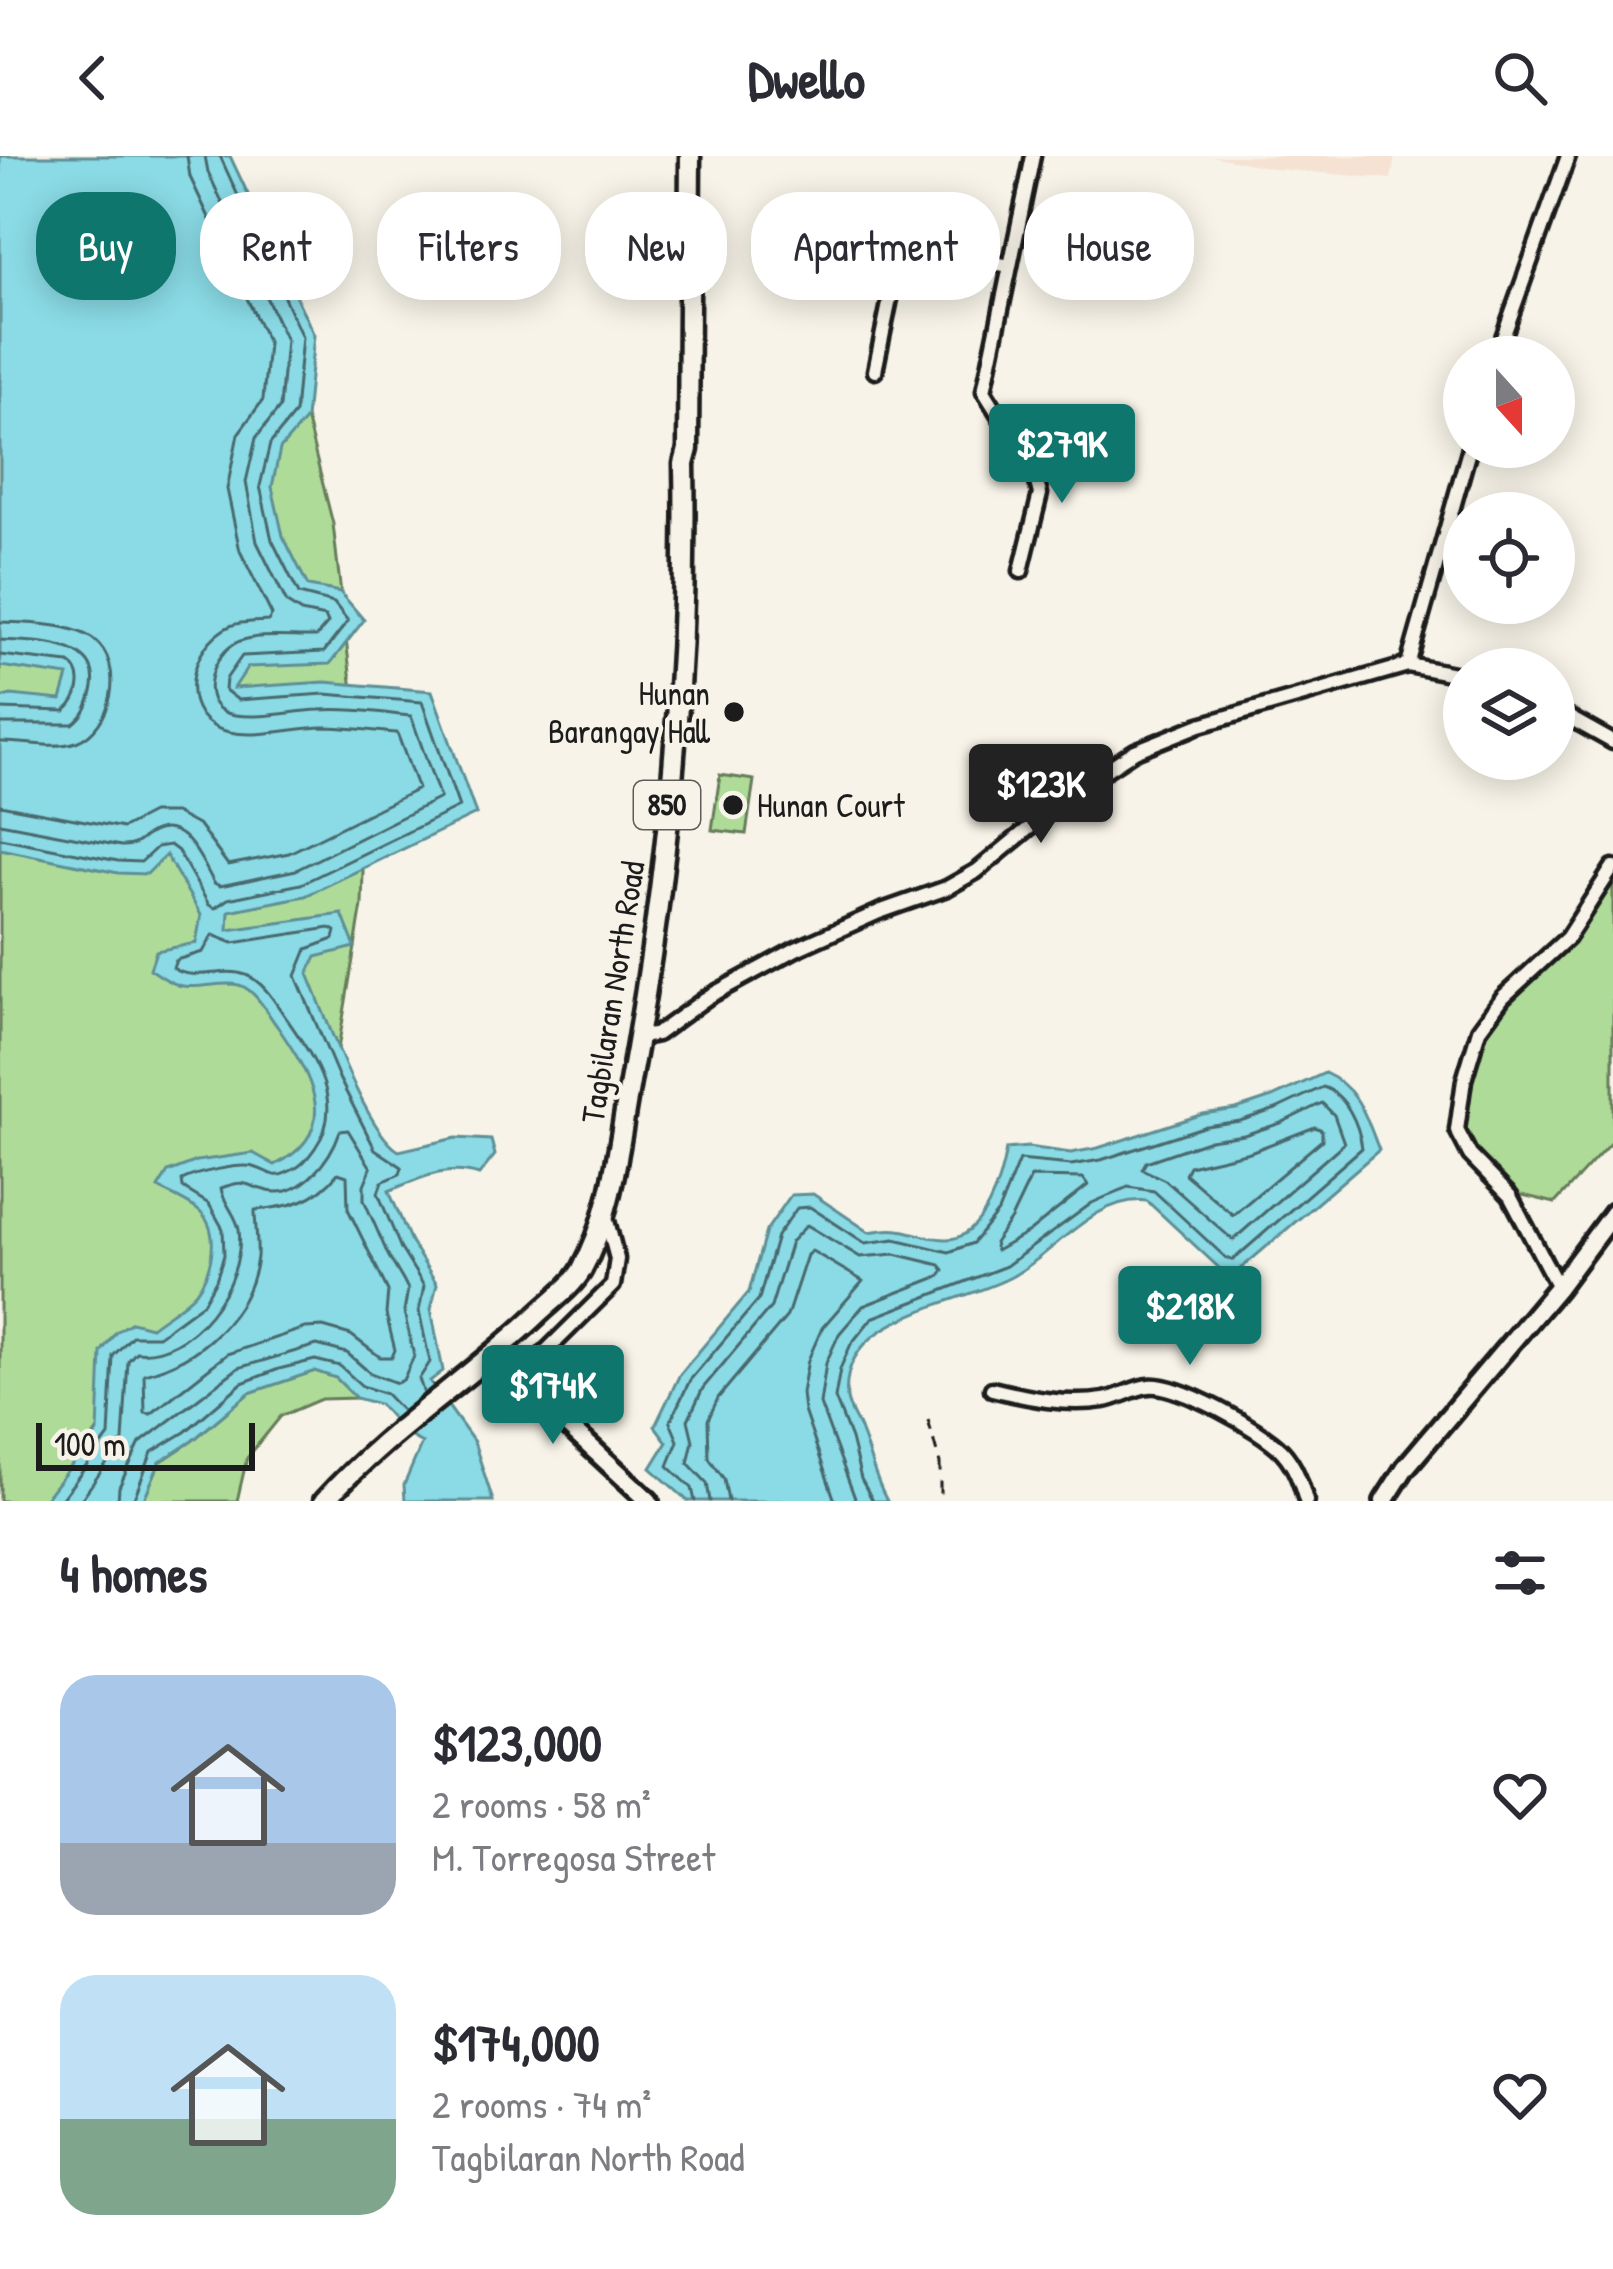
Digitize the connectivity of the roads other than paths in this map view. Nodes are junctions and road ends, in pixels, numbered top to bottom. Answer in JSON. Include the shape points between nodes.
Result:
{"nodes":[{"id":1,"x":690,"y":156,"type":"edge"},
{"id":2,"x":1033,"y":156,"type":"edge"},
{"id":3,"x":1568,"y":156,"type":"edge"},
{"id":4,"x":1010,"y":266,"type":"junction"},
{"id":5,"x":1504,"y":336,"type":"edge"},
{"id":6,"x":875,"y":371,"type":"dead end"},
{"id":7,"x":1464,"y":468,"type":"edge"},
{"id":8,"x":1021,"y":572,"type":"dead end"},
{"id":9,"x":1408,"y":664,"type":"junction"},
{"id":10,"x":1443,"y":672,"type":"edge"},
{"id":11,"x":1575,"y":721,"type":"edge"},
{"id":12,"x":1613,"y":742,"type":"edge"},
{"id":13,"x":1613,"y":867,"type":"edge"},
{"id":14,"x":638,"y":1038,"type":"junction"},
{"id":15,"x":1613,"y":1213,"type":"edge"},
{"id":16,"x":605,"y":1216,"type":"junction"},
{"id":17,"x":1558,"y":1287,"type":"junction"},
{"id":18,"x":500,"y":1350,"type":"junction"},
{"id":19,"x":523,"y":1374,"type":"junction"},
{"id":20,"x":992,"y":1389,"type":"dead end"},
{"id":21,"x":324,"y":1501,"type":"edge"},
{"id":22,"x":650,"y":1501,"type":"edge"},
{"id":23,"x":1306,"y":1501,"type":"edge"},
{"id":24,"x":1384,"y":1501,"type":"edge"}],
"edges":[{"from":1,"to":14,"type":"main road","name":"Tagbilaran North Road","number":"850","via":[[686,583],[661,886]]},
{"from":2,"to":4,"type":"street"},
{"from":3,"to":5,"type":"street"},
{"from":4,"to":6,"type":"street","via":[[901,246]]},
{"from":4,"to":8,"type":"street","via":[[985,391],[1040,494]]},
{"from":7,"to":9,"type":"street"},
{"from":9,"to":10,"type":"street"},
{"from":9,"to":14,"type":"street","via":[[1136,751],[977,871],[796,949]]},
{"from":11,"to":12,"type":"street"},
{"from":13,"to":17,"type":"street","via":[[1567,938],[1478,1030],[1457,1130],[1510,1196]]},
{"from":14,"to":16,"type":"main road","name":"Tagbilaran North Road","number":"850"},
{"from":15,"to":17,"type":"street"},
{"from":16,"to":18,"type":"main road","name":"Tagbilaran North Road","number":"850","via":[[579,1275]]},
{"from":16,"to":19,"type":"street","via":[[617,1259],[613,1286]]},
{"from":17,"to":24,"type":"street"},
{"from":18,"to":19,"type":"street"},
{"from":18,"to":21,"type":"main road","name":"Tagbilaran North Road","number":"850"},
{"from":19,"to":22,"type":"street","via":[[539,1399]]},
{"from":20,"to":23,"type":"street","via":[[1036,1400],[1105,1400],[1150,1386],[1189,1393],[1282,1452]]}]}
